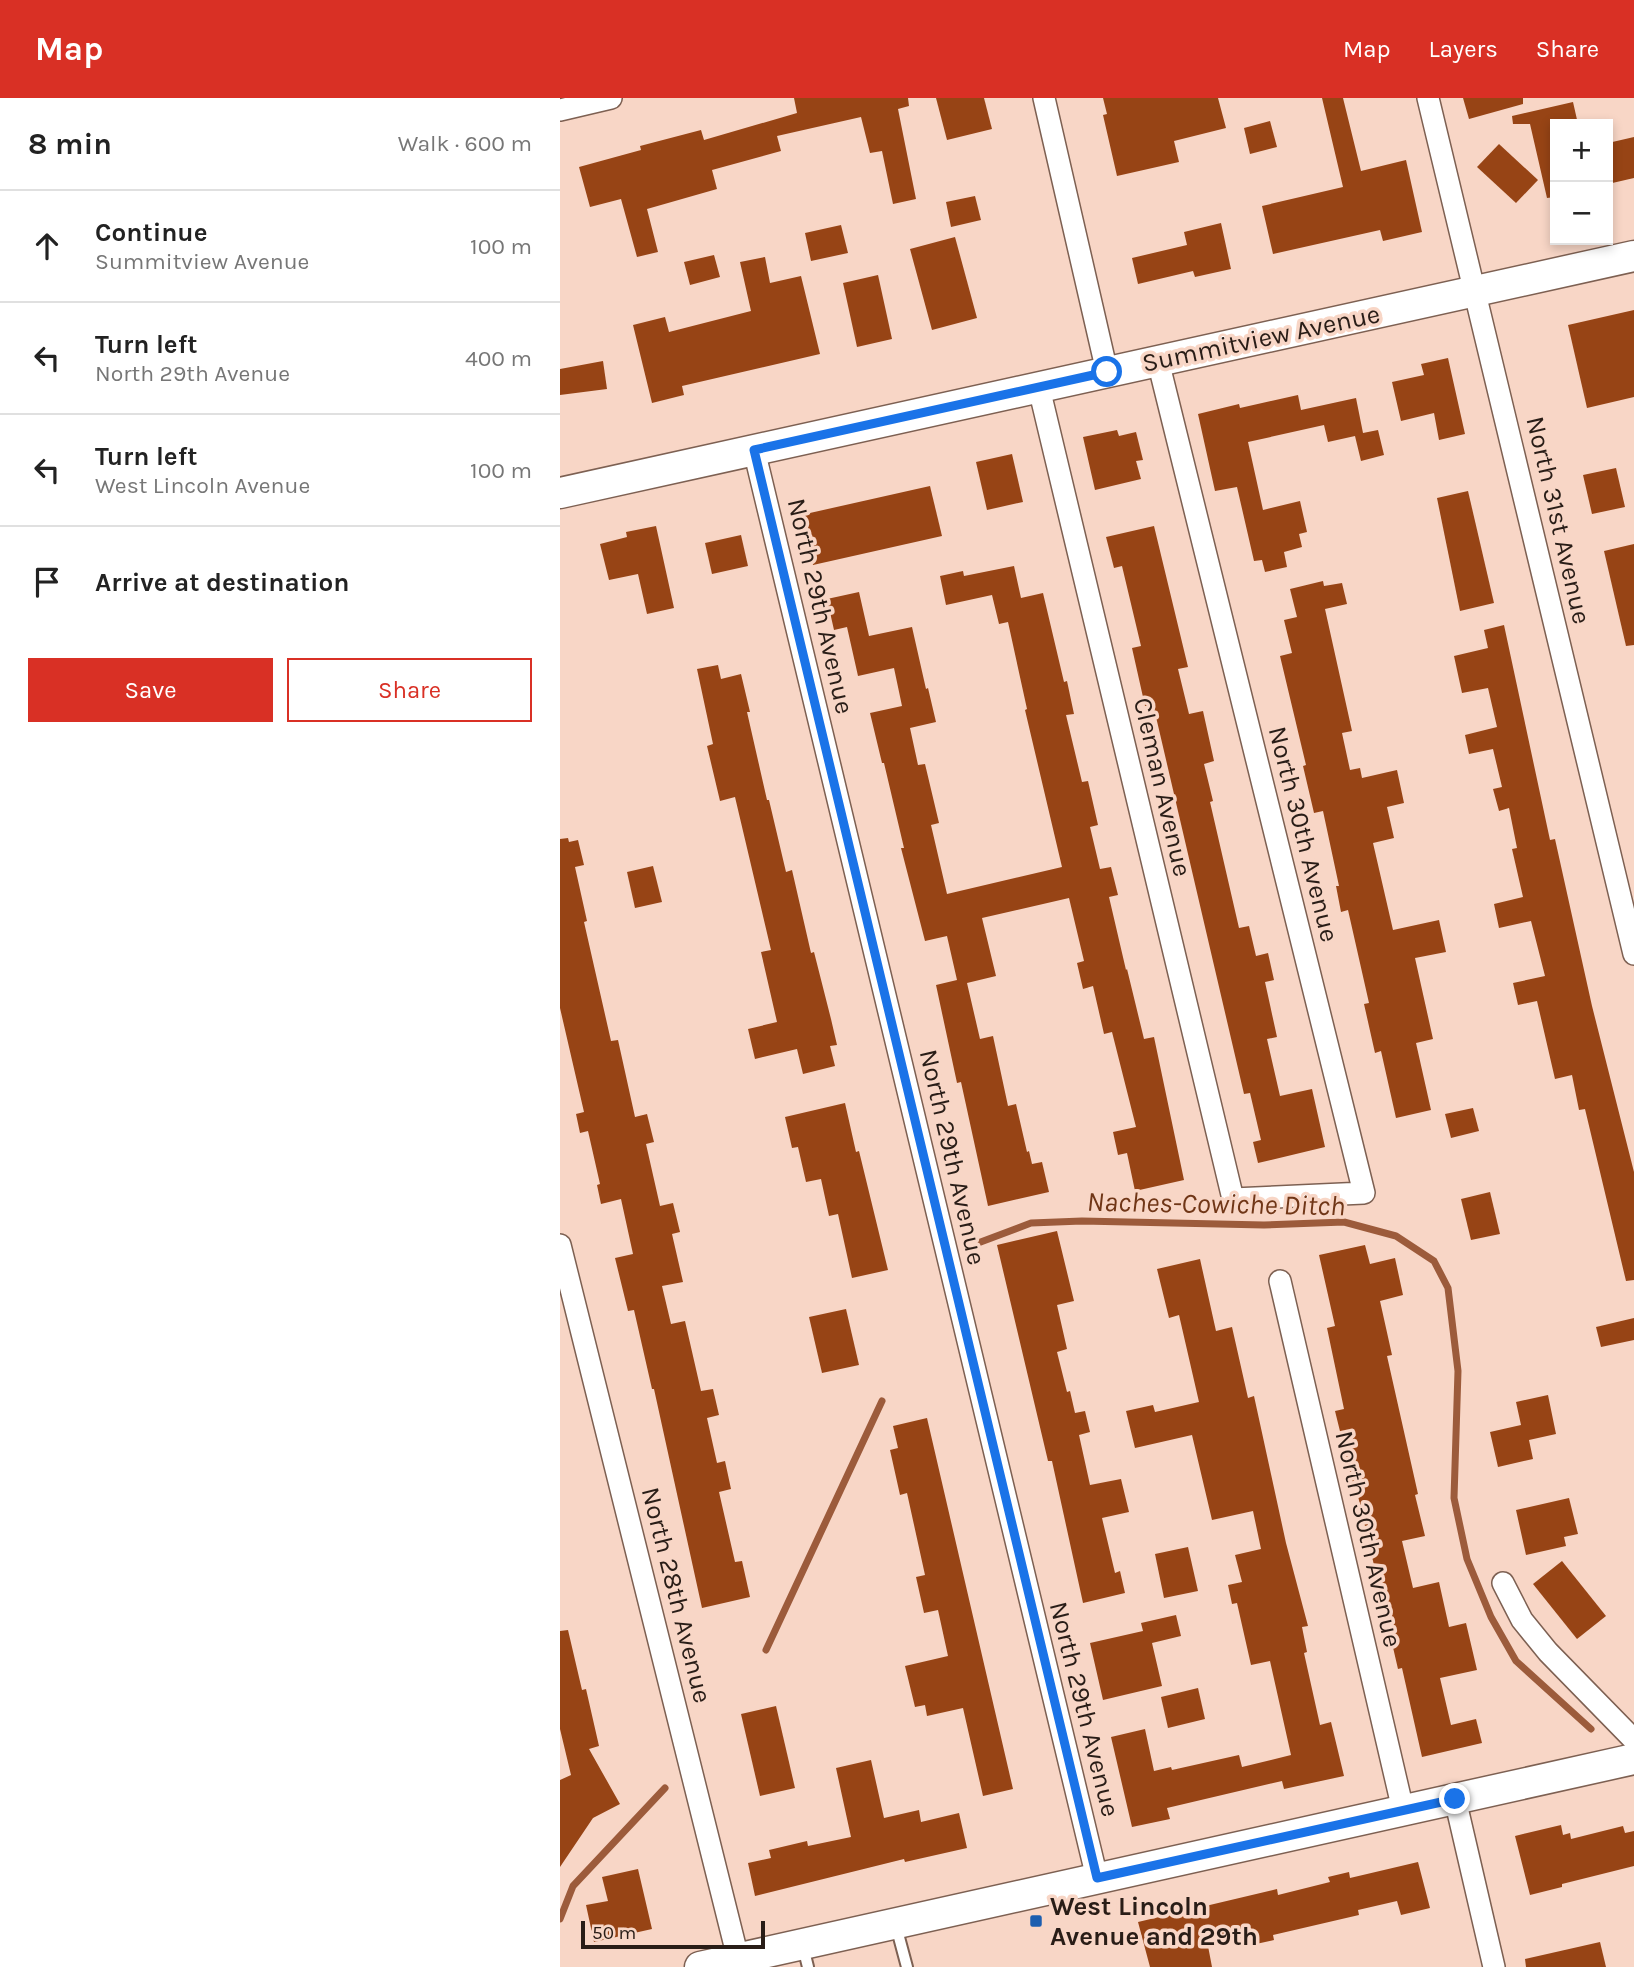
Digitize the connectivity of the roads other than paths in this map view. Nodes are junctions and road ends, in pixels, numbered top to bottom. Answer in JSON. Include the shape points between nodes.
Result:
{"nodes":[{"id":1,"x":611,"y":98,"type":"edge"},
{"id":2,"x":1044,"y":98,"type":"edge"},
{"id":3,"x":1428,"y":98,"type":"edge"},
{"id":4,"x":560,"y":110,"type":"edge"},
{"id":5,"x":1634,"y":256,"type":"edge"},
{"id":6,"x":1475,"y":291,"type":"junction"},
{"id":7,"x":1158,"y":361,"type":"junction"},
{"id":8,"x":1107,"y":372,"type":"junction"},
{"id":9,"x":1039,"y":388,"type":"junction"},
{"id":10,"x":754,"y":450,"type":"junction"},
{"id":11,"x":560,"y":493,"type":"edge"},
{"id":12,"x":1634,"y":954,"type":"edge"},
{"id":13,"x":1233,"y":1199,"type":"joint"},
{"id":14,"x":560,"y":1245,"type":"edge"},
{"id":15,"x":1280,"y":1281,"type":"dead end"},
{"id":16,"x":1503,"y":1583,"type":"dead end"},
{"id":17,"x":1634,"y":1740,"type":"edge"},
{"id":18,"x":1634,"y":1759,"type":"edge"},
{"id":19,"x":1455,"y":1799,"type":"junction"},
{"id":20,"x":1403,"y":1810,"type":"junction"},
{"id":21,"x":1097,"y":1878,"type":"junction"},
{"id":22,"x":896,"y":1923,"type":"junction"},
{"id":23,"x":805,"y":1956,"type":"edge"},
{"id":24,"x":738,"y":1958,"type":"junction"},
{"id":25,"x":700,"y":1967,"type":"edge"},
{"id":26,"x":906,"y":1967,"type":"edge"},
{"id":27,"x":1494,"y":1967,"type":"edge"}],
"edges":[{"from":1,"to":4,"type":"street"},
{"from":2,"to":8,"type":"street"},
{"from":3,"to":6,"type":"street","name":"North 31st Avenue"},
{"from":5,"to":6,"type":"main road","name":"Summitview Avenue"},
{"from":6,"to":7,"type":"main road","name":"Summitview Avenue"},
{"from":6,"to":12,"type":"street","name":"North 31st Avenue"},
{"from":7,"to":8,"type":"main road","name":"Summitview Avenue"},
{"from":7,"to":13,"type":"street","name":"North 30th Avenue","via":[[1364,1194]]},
{"from":8,"to":9,"type":"main road","name":"Summitview Avenue"},
{"from":9,"to":10,"type":"main road","name":"Summitview Avenue"},
{"from":9,"to":13,"type":"street","name":"Cleman Avenue"},
{"from":10,"to":11,"type":"main road","name":"Summitview Avenue"},
{"from":10,"to":21,"type":"street","name":"North 29th Avenue"},
{"from":14,"to":24,"type":"street","name":"North 28th Avenue"},
{"from":15,"to":20,"type":"street","name":"North 30th Avenue"},
{"from":16,"to":17,"type":"street","via":[[1522,1620],[1548,1652]]},
{"from":18,"to":19,"type":"main road"},
{"from":19,"to":20,"type":"main road"},
{"from":19,"to":27,"type":"street"},
{"from":20,"to":21,"type":"main road"},
{"from":21,"to":22,"type":"main road"},
{"from":22,"to":23,"type":"main road"},
{"from":22,"to":26,"type":"lane"},
{"from":23,"to":24,"type":"main road"},
{"from":24,"to":25,"type":"main road"}]}
